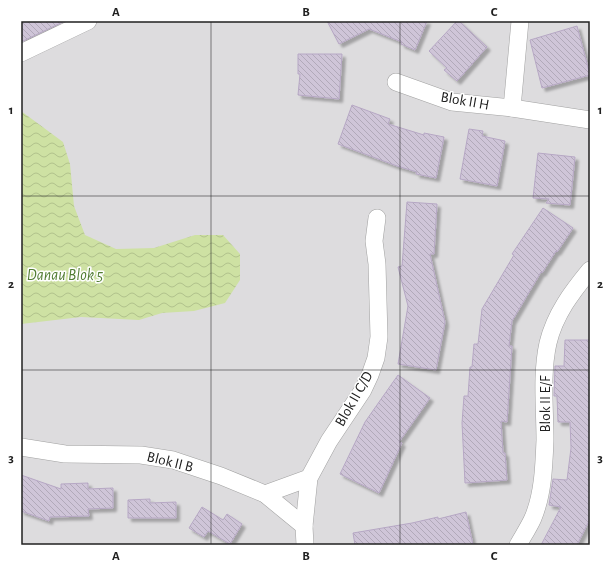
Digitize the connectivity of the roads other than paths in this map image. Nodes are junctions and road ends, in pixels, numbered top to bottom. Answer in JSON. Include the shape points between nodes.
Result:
{"nodes":[{"id":1,"x":88,"y":21,"type":"edge"},
{"id":2,"x":520,"y":21,"type":"edge"},
{"id":3,"x":21,"y":53,"type":"edge"},
{"id":4,"x":396,"y":82,"type":"dead end"},
{"id":5,"x":512,"y":108,"type":"junction"},
{"id":6,"x":590,"y":120,"type":"edge"},
{"id":7,"x":377,"y":218,"type":"dead end"},
{"id":8,"x":590,"y":270,"type":"edge"},
{"id":9,"x":21,"y":447,"type":"edge"},
{"id":10,"x":309,"y":478,"type":"junction"},
{"id":11,"x":265,"y":494,"type":"junction"},
{"id":12,"x":304,"y":526,"type":"junction"},
{"id":13,"x":305,"y":545,"type":"edge"},
{"id":14,"x":518,"y":545,"type":"edge"}],
"edges":[{"from":1,"to":3,"type":"street"},
{"from":2,"to":5,"type":"street","name":"Blok II H"},
{"from":4,"to":5,"type":"street","name":"Blok II H","via":[[452,102]]},
{"from":5,"to":6,"type":"street","name":"Blok II H"},
{"from":7,"to":10,"type":"street","name":"Blok II C/D","via":[[374,241],[379,337],[376,358],[363,390],[329,441]]},
{"from":8,"to":14,"type":"street","name":"Blok II E/F","via":[[563,306],[548,343],[544,366],[543,472],[533,518]]},
{"from":9,"to":11,"type":"street","name":"Blok II B","via":[[65,454],[141,455],[173,460]]},
{"from":10,"to":11,"type":"street"},
{"from":10,"to":12,"type":"street","name":"Blok II C/D"},
{"from":11,"to":12,"type":"street","name":"Blok II B"},
{"from":12,"to":13,"type":"street","name":"Blok II C/D"}]}
